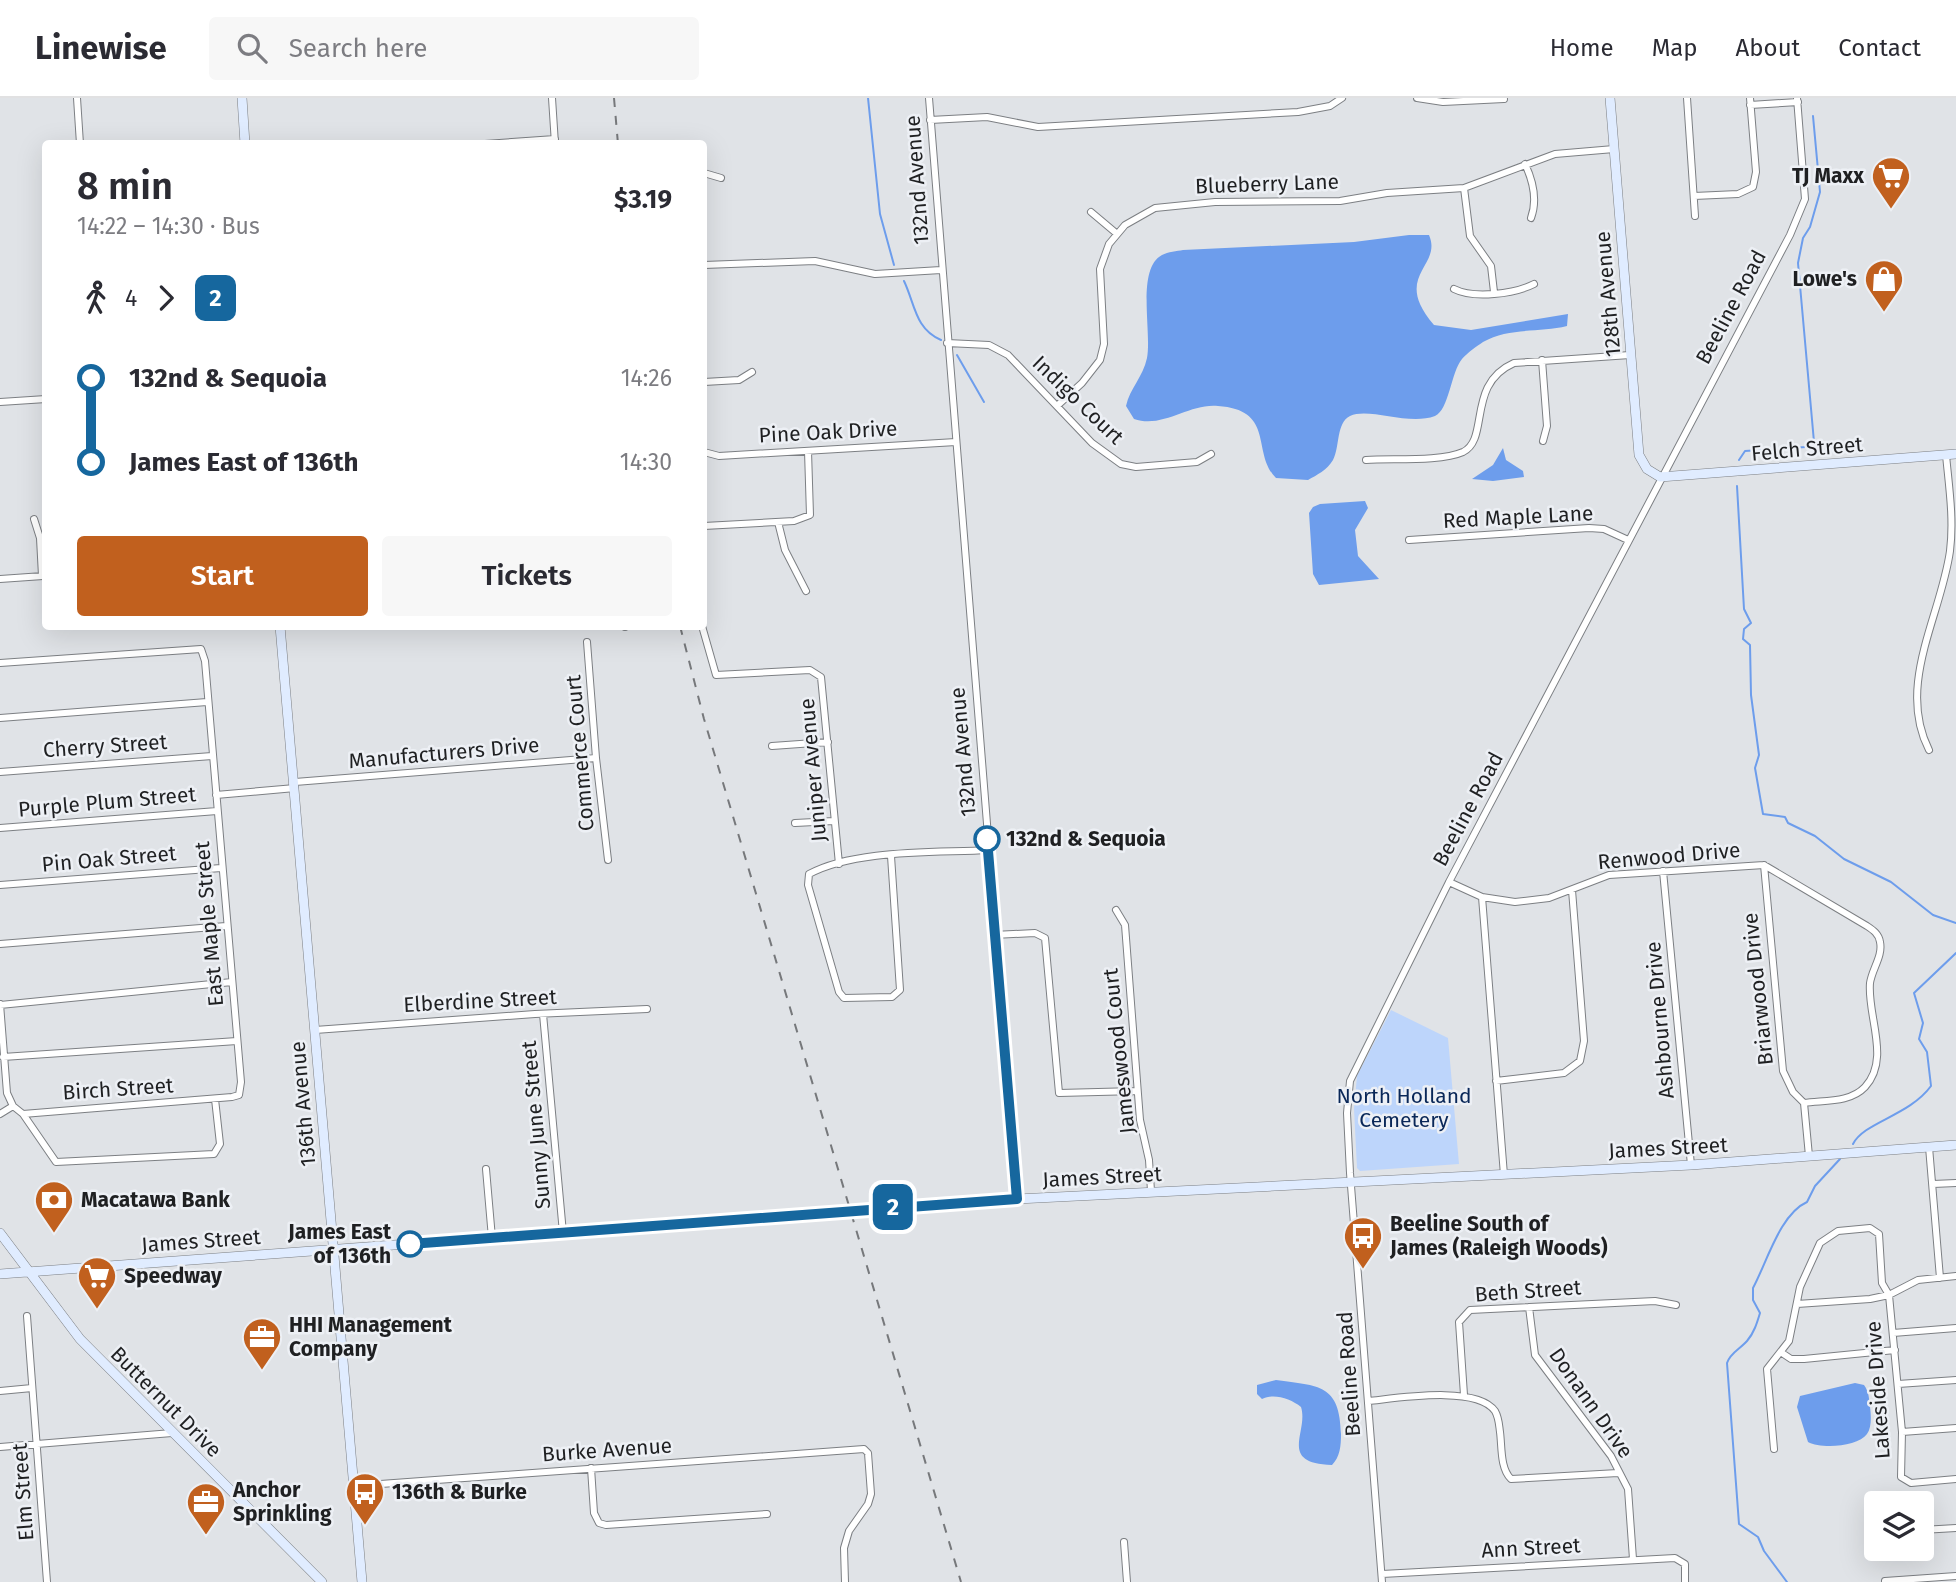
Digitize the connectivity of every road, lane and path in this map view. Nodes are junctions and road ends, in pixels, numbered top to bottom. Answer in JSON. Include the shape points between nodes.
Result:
{"nodes":[{"id":1,"x":77,"y":98,"type":"edge"},
{"id":2,"x":242,"y":98,"type":"edge"},
{"id":3,"x":552,"y":98,"type":"edge"},
{"id":4,"x":929,"y":98,"type":"edge"},
{"id":5,"x":1342,"y":98,"type":"edge"},
{"id":6,"x":1417,"y":98,"type":"edge"},
{"id":7,"x":1610,"y":98,"type":"edge"},
{"id":8,"x":1687,"y":98,"type":"edge"},
{"id":9,"x":1504,"y":99,"type":"edge"},
{"id":10,"x":1797,"y":100,"type":"edge"},
{"id":11,"x":1750,"y":102,"type":"edge"},
{"id":12,"x":930,"y":120,"type":"junction"},
{"id":13,"x":80,"y":140,"type":"edge"},
{"id":14,"x":245,"y":140,"type":"edge"},
{"id":15,"x":555,"y":140,"type":"edge"},
{"id":16,"x":1614,"y":149,"type":"junction"},
{"id":17,"x":1525,"y":164,"type":"junction"},
{"id":18,"x":707,"y":174,"type":"edge"},
{"id":19,"x":721,"y":178,"type":"dead end"},
{"id":20,"x":1465,"y":188,"type":"junction"},
{"id":21,"x":1694,"y":196,"type":"junction"},
{"id":22,"x":1091,"y":212,"type":"dead end"},
{"id":23,"x":1695,"y":216,"type":"dead end"},
{"id":24,"x":1531,"y":218,"type":"dead end"},
{"id":25,"x":1116,"y":233,"type":"junction"},
{"id":26,"x":707,"y":265,"type":"edge"},
{"id":27,"x":941,"y":270,"type":"junction"},
{"id":28,"x":1534,"y":285,"type":"dead end"},
{"id":29,"x":1454,"y":289,"type":"dead end"},
{"id":30,"x":1494,"y":292,"type":"junction"},
{"id":31,"x":947,"y":344,"type":"junction"},
{"id":32,"x":1630,"y":355,"type":"junction"},
{"id":33,"x":1542,"y":360,"type":"junction"},
{"id":34,"x":752,"y":372,"type":"dead end"},
{"id":35,"x":707,"y":382,"type":"edge"},
{"id":36,"x":42,"y":399,"type":"edge"},
{"id":37,"x":0,"y":402,"type":"edge"},
{"id":38,"x":1058,"y":405,"type":"junction"},
{"id":39,"x":1543,"y":441,"type":"dead end"},
{"id":40,"x":956,"y":442,"type":"junction"},
{"id":41,"x":808,"y":451,"type":"junction"},
{"id":42,"x":707,"y":453,"type":"edge"},
{"id":43,"x":1211,"y":454,"type":"dead end"},
{"id":44,"x":1951,"y":455,"type":"edge"},
{"id":45,"x":1366,"y":460,"type":"dead end"},
{"id":46,"x":1660,"y":477,"type":"junction"},
{"id":47,"x":34,"y":519,"type":"dead end"},
{"id":48,"x":778,"y":522,"type":"junction"},
{"id":49,"x":707,"y":526,"type":"edge"},
{"id":50,"x":1409,"y":540,"type":"dead end"},
{"id":51,"x":1628,"y":540,"type":"junction"},
{"id":52,"x":42,"y":557,"type":"edge"},
{"id":53,"x":42,"y":576,"type":"edge"},
{"id":54,"x":0,"y":579,"type":"edge"},
{"id":55,"x":806,"y":591,"type":"dead end"},
{"id":56,"x":280,"y":630,"type":"edge"},
{"id":57,"x":703,"y":630,"type":"edge"},
{"id":58,"x":587,"y":642,"type":"dead end"},
{"id":59,"x":0,"y":663,"type":"edge"},
{"id":60,"x":207,"y":702,"type":"junction"},
{"id":61,"x":0,"y":718,"type":"edge"},
{"id":62,"x":828,"y":742,"type":"junction"},
{"id":63,"x":772,"y":746,"type":"dead end"},
{"id":64,"x":1929,"y":750,"type":"dead end"},
{"id":65,"x":212,"y":756,"type":"junction"},
{"id":66,"x":596,"y":758,"type":"junction"},
{"id":67,"x":0,"y":772,"type":"edge"},
{"id":68,"x":295,"y":785,"type":"junction"},
{"id":69,"x":216,"y":795,"type":"junction"},
{"id":70,"x":217,"y":811,"type":"junction"},
{"id":71,"x":834,"y":821,"type":"junction"},
{"id":72,"x":795,"y":823,"type":"dead end"},
{"id":73,"x":0,"y":828,"type":"edge"},
{"id":74,"x":988,"y":850,"type":"junction"},
{"id":75,"x":891,"y":856,"type":"junction"},
{"id":76,"x":608,"y":860,"type":"dead end"},
{"id":77,"x":839,"y":864,"type":"junction"},
{"id":78,"x":1764,"y":865,"type":"junction"},
{"id":79,"x":221,"y":868,"type":"junction"},
{"id":80,"x":1663,"y":871,"type":"junction"},
{"id":81,"x":1449,"y":881,"type":"junction"},
{"id":82,"x":0,"y":886,"type":"edge"},
{"id":83,"x":1572,"y":890,"type":"junction"},
{"id":84,"x":1482,"y":897,"type":"junction"},
{"id":85,"x":1116,"y":910,"type":"dead end"},
{"id":86,"x":226,"y":926,"type":"junction"},
{"id":87,"x":994,"y":935,"type":"junction"},
{"id":88,"x":0,"y":944,"type":"edge"},
{"id":89,"x":232,"y":982,"type":"junction"},
{"id":90,"x":0,"y":1005,"type":"edge"},
{"id":91,"x":647,"y":1009,"type":"dead end"},
{"id":92,"x":543,"y":1014,"type":"junction"},
{"id":93,"x":315,"y":1030,"type":"junction"},
{"id":94,"x":237,"y":1041,"type":"junction"},
{"id":95,"x":4,"y":1057,"type":"junction"},
{"id":96,"x":1496,"y":1081,"type":"junction"},
{"id":97,"x":1138,"y":1091,"type":"junction"},
{"id":98,"x":215,"y":1099,"type":"junction"},
{"id":99,"x":1804,"y":1103,"type":"junction"},
{"id":100,"x":13,"y":1106,"type":"junction"},
{"id":101,"x":0,"y":1114,"type":"edge"},
{"id":102,"x":23,"y":1114,"type":"junction"},
{"id":103,"x":1956,"y":1145,"type":"edge"},
{"id":104,"x":1928,"y":1147,"type":"junction"},
{"id":105,"x":1809,"y":1156,"type":"junction"},
{"id":106,"x":1691,"y":1165,"type":"junction"},
{"id":107,"x":486,"y":1170,"type":"dead end"},
{"id":108,"x":1504,"y":1175,"type":"junction"},
{"id":109,"x":1352,"y":1182,"type":"junction"},
{"id":110,"x":1956,"y":1183,"type":"edge"},
{"id":111,"x":1933,"y":1184,"type":"junction"},
{"id":112,"x":1150,"y":1191,"type":"junction"},
{"id":113,"x":1017,"y":1199,"type":"junction"},
{"id":114,"x":0,"y":1233,"type":"edge"},
{"id":115,"x":563,"y":1233,"type":"junction"},
{"id":116,"x":492,"y":1238,"type":"junction"},
{"id":117,"x":333,"y":1250,"type":"junction"},
{"id":118,"x":26,"y":1270,"type":"junction"},
{"id":119,"x":0,"y":1274,"type":"edge"},
{"id":120,"x":1956,"y":1276,"type":"edge"},
{"id":121,"x":1940,"y":1278,"type":"junction"},
{"id":122,"x":1889,"y":1295,"type":"junction"},
{"id":123,"x":1797,"y":1304,"type":"junction"},
{"id":124,"x":1676,"y":1305,"type":"dead end"},
{"id":125,"x":1529,"y":1307,"type":"junction"},
{"id":126,"x":27,"y":1316,"type":"dead end"},
{"id":127,"x":1956,"y":1328,"type":"edge"},
{"id":128,"x":1893,"y":1333,"type":"junction"},
{"id":129,"x":1895,"y":1350,"type":"junction"},
{"id":130,"x":1782,"y":1353,"type":"junction"},
{"id":131,"x":1956,"y":1380,"type":"edge"},
{"id":132,"x":1898,"y":1384,"type":"junction"},
{"id":133,"x":32,"y":1388,"type":"junction"},
{"id":134,"x":0,"y":1391,"type":"edge"},
{"id":135,"x":1464,"y":1395,"type":"junction"},
{"id":136,"x":1369,"y":1401,"type":"junction"},
{"id":137,"x":1956,"y":1428,"type":"edge"},
{"id":138,"x":1902,"y":1432,"type":"junction"},
{"id":139,"x":172,"y":1433,"type":"junction"},
{"id":140,"x":37,"y":1444,"type":"junction"},
{"id":141,"x":0,"y":1447,"type":"edge"},
{"id":142,"x":1774,"y":1449,"type":"dead end"},
{"id":143,"x":591,"y":1468,"type":"junction"},
{"id":144,"x":1618,"y":1473,"type":"junction"},
{"id":145,"x":1956,"y":1479,"type":"edge"},
{"id":146,"x":353,"y":1486,"type":"junction"},
{"id":147,"x":767,"y":1514,"type":"dead end"},
{"id":148,"x":1956,"y":1528,"type":"edge"},
{"id":149,"x":1934,"y":1529,"type":"edge"},
{"id":150,"x":1124,"y":1542,"type":"dead end"},
{"id":151,"x":1633,"y":1559,"type":"junction"},
{"id":152,"x":1382,"y":1574,"type":"junction"},
{"id":153,"x":1956,"y":1576,"type":"edge"},
{"id":154,"x":360,"y":1581,"type":"edge"},
{"id":155,"x":1885,"y":1581,"type":"edge"},
{"id":156,"x":47,"y":1582,"type":"edge"},
{"id":157,"x":322,"y":1582,"type":"edge"},
{"id":158,"x":845,"y":1582,"type":"edge"},
{"id":159,"x":1127,"y":1582,"type":"edge"},
{"id":160,"x":1382,"y":1582,"type":"edge"},
{"id":161,"x":1685,"y":1582,"type":"edge"}],
"edges":[{"from":1,"to":13,"type":"street"},
{"from":2,"to":14,"type":"street"},
{"from":3,"to":15,"type":"street"},
{"from":4,"to":12,"type":"street","name":"132nd Avenue"},
{"from":5,"to":12,"type":"street","via":[[1330,106],[1298,112],[1038,127],[987,117]]},
{"from":6,"to":9,"type":"street","via":[[1443,102]]},
{"from":7,"to":16,"type":"street","name":"128th Avenue"},
{"from":8,"to":21,"type":"street"},
{"from":10,"to":11,"type":"street"},
{"from":10,"to":46,"type":"street","name":"Beeline Road","via":[[1805,200]]},
{"from":11,"to":21,"type":"street","via":[[1756,172],[1753,187],[1738,194]]},
{"from":12,"to":27,"type":"street","name":"132nd Avenue"},
{"from":16,"to":17,"type":"street","name":"Blueberry Lane","via":[[1555,153]]},
{"from":16,"to":32,"type":"street","name":"128th Avenue"},
{"from":17,"to":20,"type":"street","name":"Blueberry Lane"},
{"from":17,"to":24,"type":"street","via":[[1535,204]]},
{"from":18,"to":19,"type":"street"},
{"from":20,"to":25,"type":"street","name":"Blueberry Lane","via":[[1340,201],[1164,206],[1134,218]]},
{"from":20,"to":30,"type":"street","via":[[1470,236],[1491,266]]},
{"from":21,"to":23,"type":"street"},
{"from":22,"to":25,"type":"street"},
{"from":25,"to":38,"type":"street","via":[[1100,269],[1104,344],[1100,360]]},
{"from":26,"to":27,"type":"street","via":[[815,261],[876,274]]},
{"from":27,"to":31,"type":"street","name":"132nd Avenue"},
{"from":28,"to":30,"type":"street"},
{"from":29,"to":30,"type":"street","via":[[1465,294]]},
{"from":31,"to":38,"type":"street","name":"Indigo Court","via":[[989,345],[1008,355]]},
{"from":31,"to":40,"type":"street","name":"132nd Avenue"},
{"from":32,"to":33,"type":"street"},
{"from":32,"to":46,"type":"street","name":"128th Avenue","via":[[1639,455],[1647,469]]},
{"from":33,"to":39,"type":"street","via":[[1547,426]]},
{"from":33,"to":45,"type":"street","via":[[1514,363],[1494,377],[1484,394],[1475,440],[1462,452]]},
{"from":34,"to":35,"type":"street","via":[[739,380]]},
{"from":36,"to":37,"type":"street"},
{"from":38,"to":43,"type":"street","name":"Indigo Court","via":[[1092,443],[1121,464],[1197,462]]},
{"from":40,"to":41,"type":"street","name":"Pine Oak Drive"},
{"from":40,"to":74,"type":"street","name":"132nd Avenue"},
{"from":41,"to":42,"type":"street","name":"Pine Oak Drive"},
{"from":41,"to":48,"type":"street","via":[[810,515]]},
{"from":44,"to":46,"type":"street","name":"Felch Street"},
{"from":44,"to":64,"type":"street","via":[[1950,550],[1919,667],[1922,737]]},
{"from":46,"to":51,"type":"street","name":"Beeline Road"},
{"from":47,"to":52,"type":"street"},
{"from":48,"to":49,"type":"street"},
{"from":48,"to":55,"type":"street","via":[[785,550]]},
{"from":50,"to":51,"type":"street","name":"Red Maple Lane","via":[[1589,528]]},
{"from":51,"to":81,"type":"street","name":"Beeline Road"},
{"from":53,"to":54,"type":"street"},
{"from":56,"to":68,"type":"street","name":"136th Avenue"},
{"from":57,"to":62,"type":"street","name":"Juniper Avenue","via":[[716,675],[818,673]]},
{"from":58,"to":66,"type":"street","name":"Commerce Court"},
{"from":59,"to":60,"type":"street","name":"East Maple Street","via":[[201,649]]},
{"from":60,"to":61,"type":"street"},
{"from":60,"to":65,"type":"street","name":"East Maple Street"},
{"from":62,"to":63,"type":"street"},
{"from":62,"to":71,"type":"street","name":"Juniper Avenue"},
{"from":65,"to":67,"type":"street","name":"Cherry Street"},
{"from":65,"to":69,"type":"street","name":"East Maple Street"},
{"from":66,"to":68,"type":"street","name":"Manufacturers Drive"},
{"from":66,"to":76,"type":"street","name":"Commerce Court"},
{"from":68,"to":69,"type":"street","name":"Manufacturers Drive"},
{"from":68,"to":93,"type":"street","name":"136th Avenue"},
{"from":69,"to":70,"type":"street","name":"East Maple Street"},
{"from":70,"to":73,"type":"street","name":"Purple Plum Street"},
{"from":70,"to":79,"type":"street","name":"East Maple Street"},
{"from":71,"to":72,"type":"street"},
{"from":71,"to":77,"type":"street","name":"Juniper Avenue"},
{"from":74,"to":75,"type":"street"},
{"from":74,"to":87,"type":"street","name":"132nd Avenue"},
{"from":75,"to":77,"type":"street"},
{"from":75,"to":77,"type":"street","via":[[901,983],[898,995],[849,999],[839,992],[807,878]]},
{"from":78,"to":80,"type":"street","name":"Renwood Drive"},
{"from":78,"to":99,"type":"street","name":"Briarwood Drive","via":[[1783,1071]]},
{"from":78,"to":99,"type":"street","name":"Renwood Drive","via":[[1874,930],[1881,946],[1870,985],[1877,1054],[1872,1077],[1849,1097]]},
{"from":79,"to":82,"type":"street","name":"Pin Oak Street"},
{"from":79,"to":86,"type":"street","name":"East Maple Street"},
{"from":80,"to":83,"type":"street","name":"Renwood Drive","via":[[1609,875]]},
{"from":80,"to":106,"type":"street","name":"Ashbourne Drive"},
{"from":81,"to":84,"type":"street","name":"Renwood Drive"},
{"from":81,"to":109,"type":"street","name":"Beeline Road","via":[[1355,1068],[1347,1113]]},
{"from":83,"to":84,"type":"street","name":"Renwood Drive","via":[[1531,901]]},
{"from":83,"to":96,"type":"street","via":[[1584,1041],[1580,1061],[1564,1073]]},
{"from":84,"to":96,"type":"street"},
{"from":85,"to":97,"type":"street","name":"Jameswood Court","via":[[1125,925]]},
{"from":86,"to":88,"type":"street"},
{"from":86,"to":89,"type":"street","name":"East Maple Street"},
{"from":87,"to":97,"type":"street","via":[[1035,933],[1045,938],[1059,1093]]},
{"from":87,"to":113,"type":"street","name":"132nd Avenue"},
{"from":89,"to":90,"type":"street"},
{"from":89,"to":94,"type":"street","name":"East Maple Street"},
{"from":90,"to":95,"type":"street"},
{"from":91,"to":92,"type":"street","name":"Elberdine Street"},
{"from":92,"to":93,"type":"street","name":"Elberdine Street"},
{"from":92,"to":115,"type":"street","name":"Sunny June Street"},
{"from":93,"to":117,"type":"street","name":"136th Avenue"},
{"from":94,"to":95,"type":"street"},
{"from":94,"to":98,"type":"street","name":"East Maple Street","via":[[241,1089],[232,1097]]},
{"from":95,"to":100,"type":"street","via":[[4,1080]]},
{"from":96,"to":108,"type":"street"},
{"from":97,"to":112,"type":"street","name":"Jameswood Court"},
{"from":98,"to":102,"type":"street","name":"Birch Street"},
{"from":98,"to":102,"type":"street","via":[[219,1149],[195,1156],[56,1162]]},
{"from":99,"to":105,"type":"street"},
{"from":100,"to":101,"type":"street"},
{"from":100,"to":102,"type":"street"},
{"from":103,"to":104,"type":"street","name":"James Street"},
{"from":104,"to":105,"type":"street","name":"James Street"},
{"from":104,"to":111,"type":"street"},
{"from":105,"to":106,"type":"street","name":"James Street"},
{"from":106,"to":108,"type":"street","name":"James Street"},
{"from":107,"to":116,"type":"street"},
{"from":108,"to":109,"type":"street","name":"James Street"},
{"from":109,"to":112,"type":"street","name":"James Street"},
{"from":109,"to":136,"type":"street","name":"Beeline Road"},
{"from":110,"to":111,"type":"street"},
{"from":111,"to":121,"type":"street"},
{"from":112,"to":113,"type":"street","name":"James Street"},
{"from":113,"to":115,"type":"street","name":"James Street"},
{"from":114,"to":118,"type":"street","name":"Butternut Drive"},
{"from":115,"to":116,"type":"street","name":"James Street"},
{"from":116,"to":117,"type":"street","name":"James Street"},
{"from":117,"to":118,"type":"street","name":"James Street"},
{"from":117,"to":146,"type":"street","name":"136th Avenue"},
{"from":118,"to":119,"type":"street","name":"James Street"},
{"from":118,"to":139,"type":"street","name":"Butternut Drive","via":[[79,1339]]},
{"from":120,"to":121,"type":"street"},
{"from":121,"to":122,"type":"street","via":[[1910,1283]]},
{"from":122,"to":123,"type":"street","via":[[1845,1303]]},
{"from":122,"to":123,"type":"street","name":"Lakeside Drive","via":[[1882,1283],[1879,1234],[1870,1228],[1838,1231],[1826,1236],[1807,1267]]},
{"from":122,"to":128,"type":"street","name":"Lakeside Drive"},
{"from":123,"to":130,"type":"street","name":"Lakeside Drive"},
{"from":124,"to":125,"type":"street","name":"Beth Street","via":[[1655,1301]]},
{"from":125,"to":135,"type":"street","name":"Beth Street","via":[[1479,1309],[1464,1315],[1459,1322]]},
{"from":125,"to":144,"type":"street","name":"Donann Drive","via":[[1535,1355]]},
{"from":126,"to":133,"type":"street","name":"Elm Street"},
{"from":127,"to":128,"type":"street"},
{"from":128,"to":129,"type":"street","name":"Lakeside Drive"},
{"from":129,"to":130,"type":"street","via":[[1804,1359]]},
{"from":129,"to":132,"type":"street","name":"Lakeside Drive"},
{"from":130,"to":142,"type":"street","name":"Lakeside Drive","via":[[1767,1375]]},
{"from":131,"to":132,"type":"street"},
{"from":132,"to":138,"type":"street","name":"Lakeside Drive"},
{"from":133,"to":134,"type":"street"},
{"from":133,"to":140,"type":"street","name":"Elm Street"},
{"from":135,"to":136,"type":"street"},
{"from":135,"to":144,"type":"street","via":[[1495,1412],[1505,1472],[1511,1479]]},
{"from":136,"to":152,"type":"street","name":"Beeline Road"},
{"from":137,"to":138,"type":"street"},
{"from":138,"to":145,"type":"street","name":"Lakeside Drive","via":[[1905,1481]]},
{"from":139,"to":140,"type":"street"},
{"from":139,"to":157,"type":"street","name":"Butternut Drive"},
{"from":140,"to":141,"type":"street"},
{"from":140,"to":156,"type":"street","name":"Elm Street"},
{"from":143,"to":146,"type":"street","name":"Burke Avenue"},
{"from":143,"to":147,"type":"street","via":[[594,1513],[599,1523],[606,1525]]},
{"from":143,"to":158,"type":"street","name":"Burke Avenue","via":[[864,1449],[871,1494],[849,1531],[844,1548]]},
{"from":144,"to":151,"type":"street","name":"Donann Drive","via":[[1628,1489]]},
{"from":146,"to":154,"type":"street","name":"136th Avenue"},
{"from":148,"to":149,"type":"street"},
{"from":150,"to":159,"type":"street"},
{"from":151,"to":152,"type":"street","name":"Ann Street"},
{"from":151,"to":161,"type":"street","name":"Ann Street","via":[[1682,1560]]},
{"from":152,"to":160,"type":"street","name":"Beeline Road"},
{"from":153,"to":155,"type":"street"}]}
